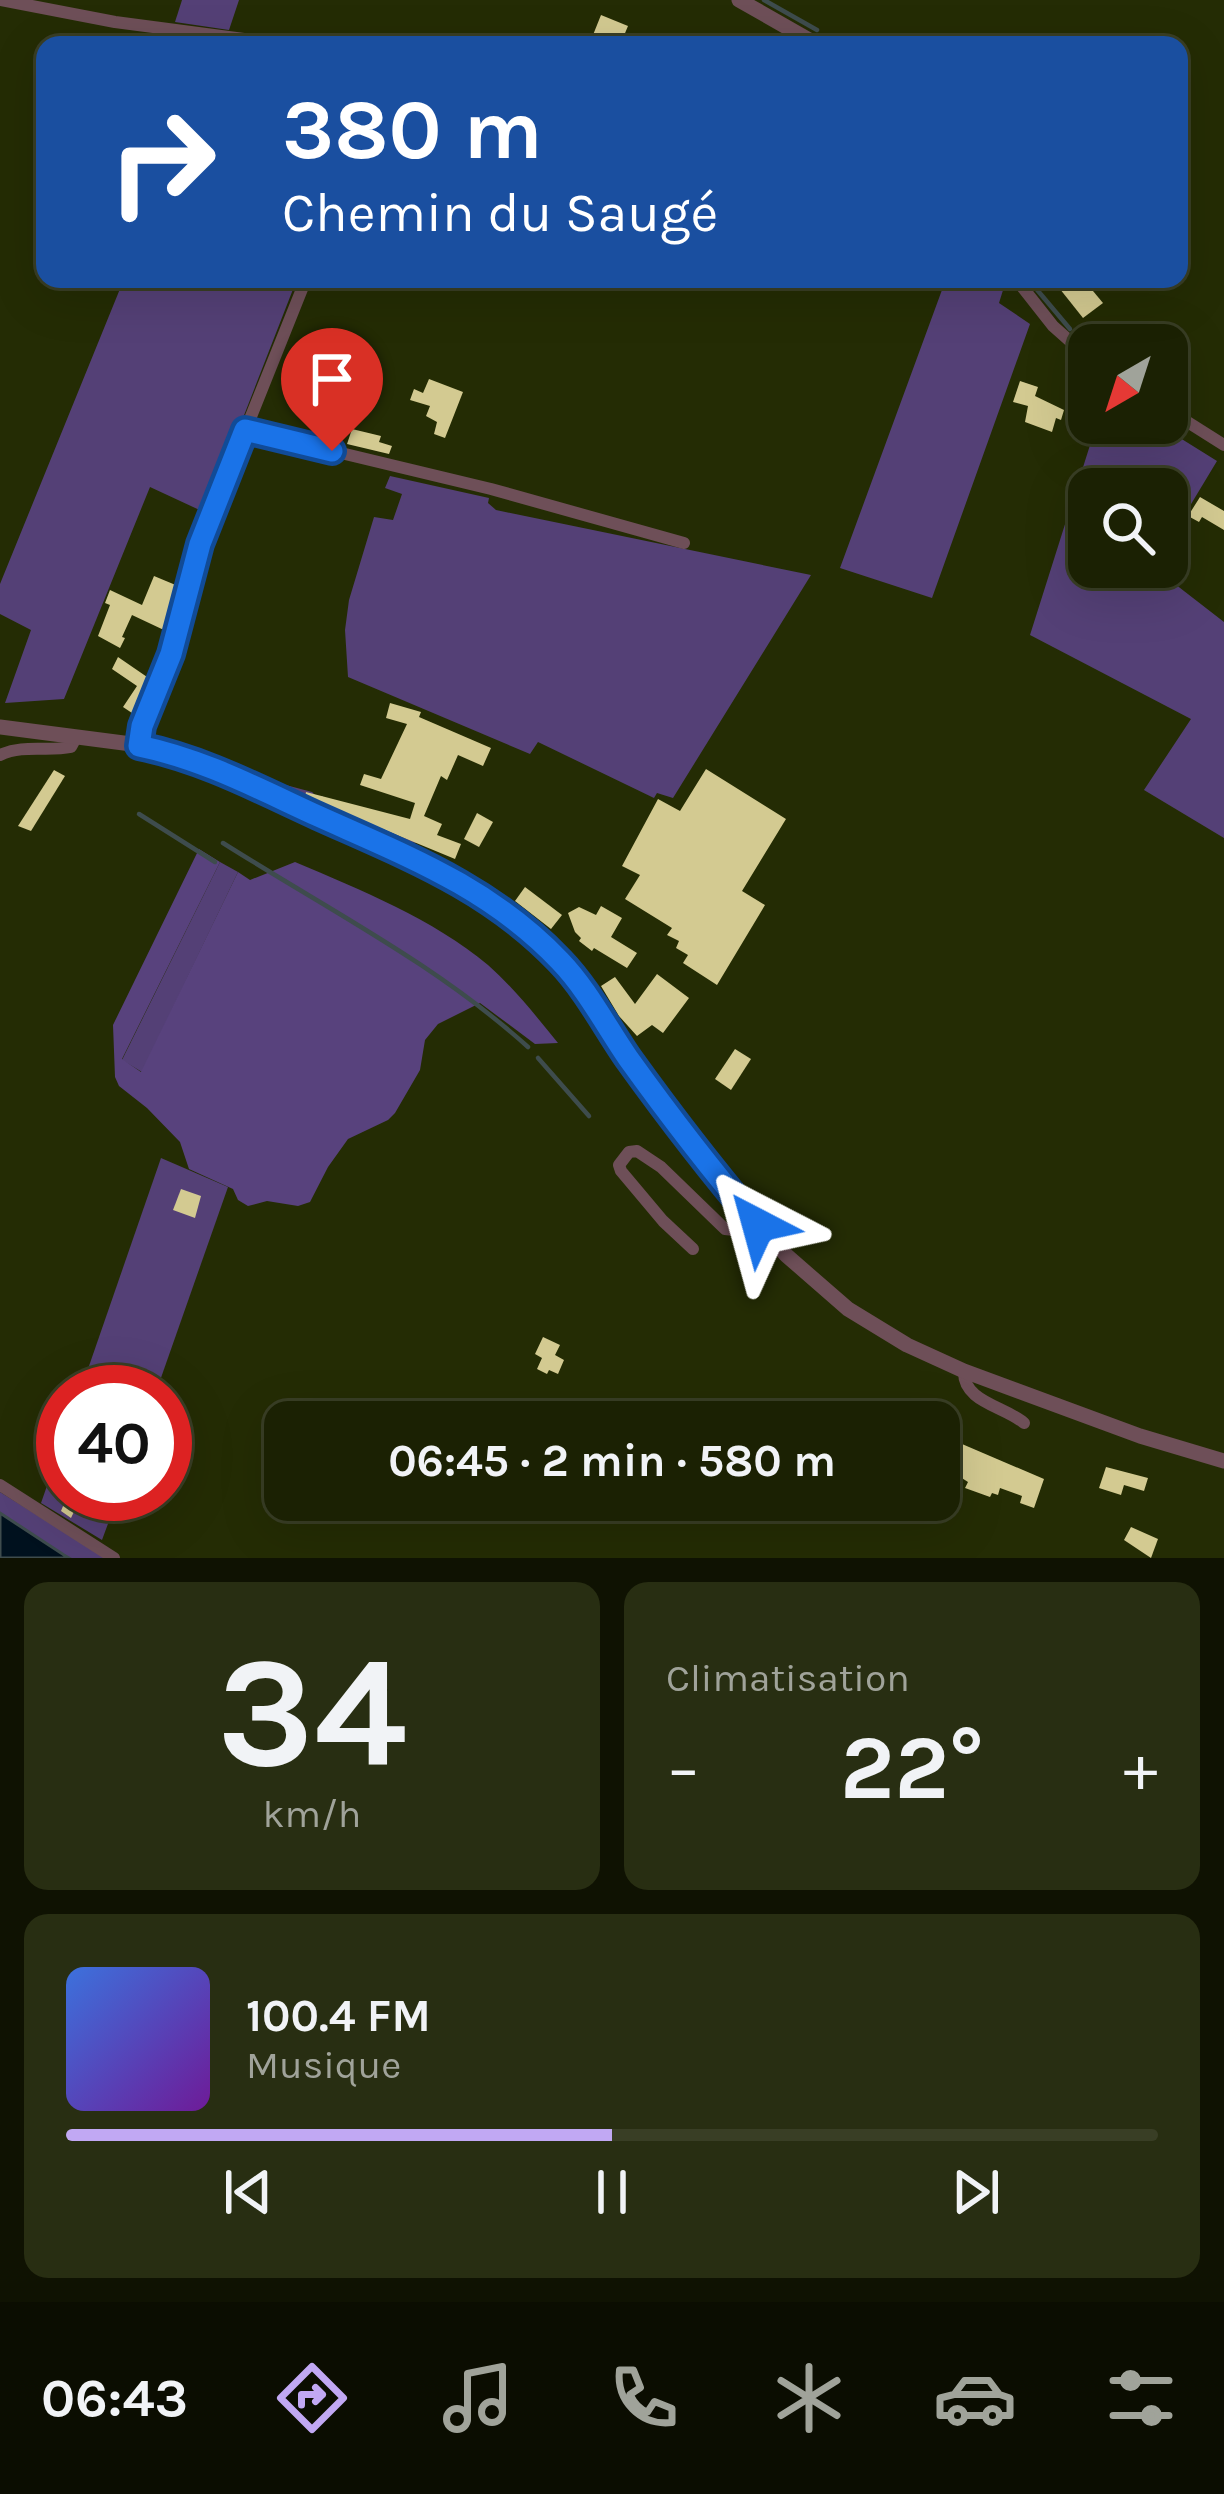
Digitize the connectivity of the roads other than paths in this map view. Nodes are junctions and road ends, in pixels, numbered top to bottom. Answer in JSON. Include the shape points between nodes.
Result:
{"nodes":[{"id":1,"x":1,"y":0,"type":"edge"},
{"id":2,"x":739,"y":0,"type":"edge"},
{"id":3,"x":223,"y":36,"type":"edge"},
{"id":4,"x":802,"y":36,"type":"edge"},
{"id":5,"x":302,"y":288,"type":"edge"},
{"id":6,"x":1023,"y":288,"type":"edge"},
{"id":7,"x":1068,"y":339,"type":"edge"},
{"id":8,"x":1188,"y":423,"type":"edge"},
{"id":9,"x":245,"y":430,"type":"junction"},
{"id":10,"x":1224,"y":446,"type":"edge"},
{"id":11,"x":684,"y":543,"type":"dead end"},
{"id":12,"x":0,"y":727,"type":"edge"},
{"id":13,"x":77,"y":736,"type":"junction"},
{"id":14,"x":139,"y":746,"type":"junction"},
{"id":15,"x":0,"y":754,"type":"edge"},
{"id":16,"x":758,"y":1225,"type":"junction"},
{"id":17,"x":693,"y":1250,"type":"dead end"},
{"id":18,"x":964,"y":1371,"type":"junction"},
{"id":19,"x":1024,"y":1423,"type":"dead end"},
{"id":20,"x":1224,"y":1461,"type":"edge"},
{"id":21,"x":0,"y":1485,"type":"edge"},
{"id":22,"x":114,"y":1558,"type":"edge"}],
"edges":[{"from":1,"to":3,"type":"street"},
{"from":2,"to":4,"type":"street"},
{"from":5,"to":9,"type":"street"},
{"from":6,"to":7,"type":"street"},
{"from":8,"to":10,"type":"street"},
{"from":9,"to":11,"type":"street"},
{"from":9,"to":14,"type":"street","via":[[200,544]]},
{"from":12,"to":13,"type":"street"},
{"from":13,"to":14,"type":"street"},
{"from":13,"to":15,"type":"street","via":[[63,749]]},
{"from":14,"to":16,"type":"street","via":[[221,771],[446,874],[506,911],[577,981]]},
{"from":16,"to":17,"type":"street","via":[[725,1229],[649,1158],[628,1152],[621,1171]]},
{"from":16,"to":18,"type":"street","via":[[848,1309]]},
{"from":18,"to":19,"type":"street","via":[[972,1394]]},
{"from":18,"to":20,"type":"street"},
{"from":21,"to":22,"type":"street"}]}
